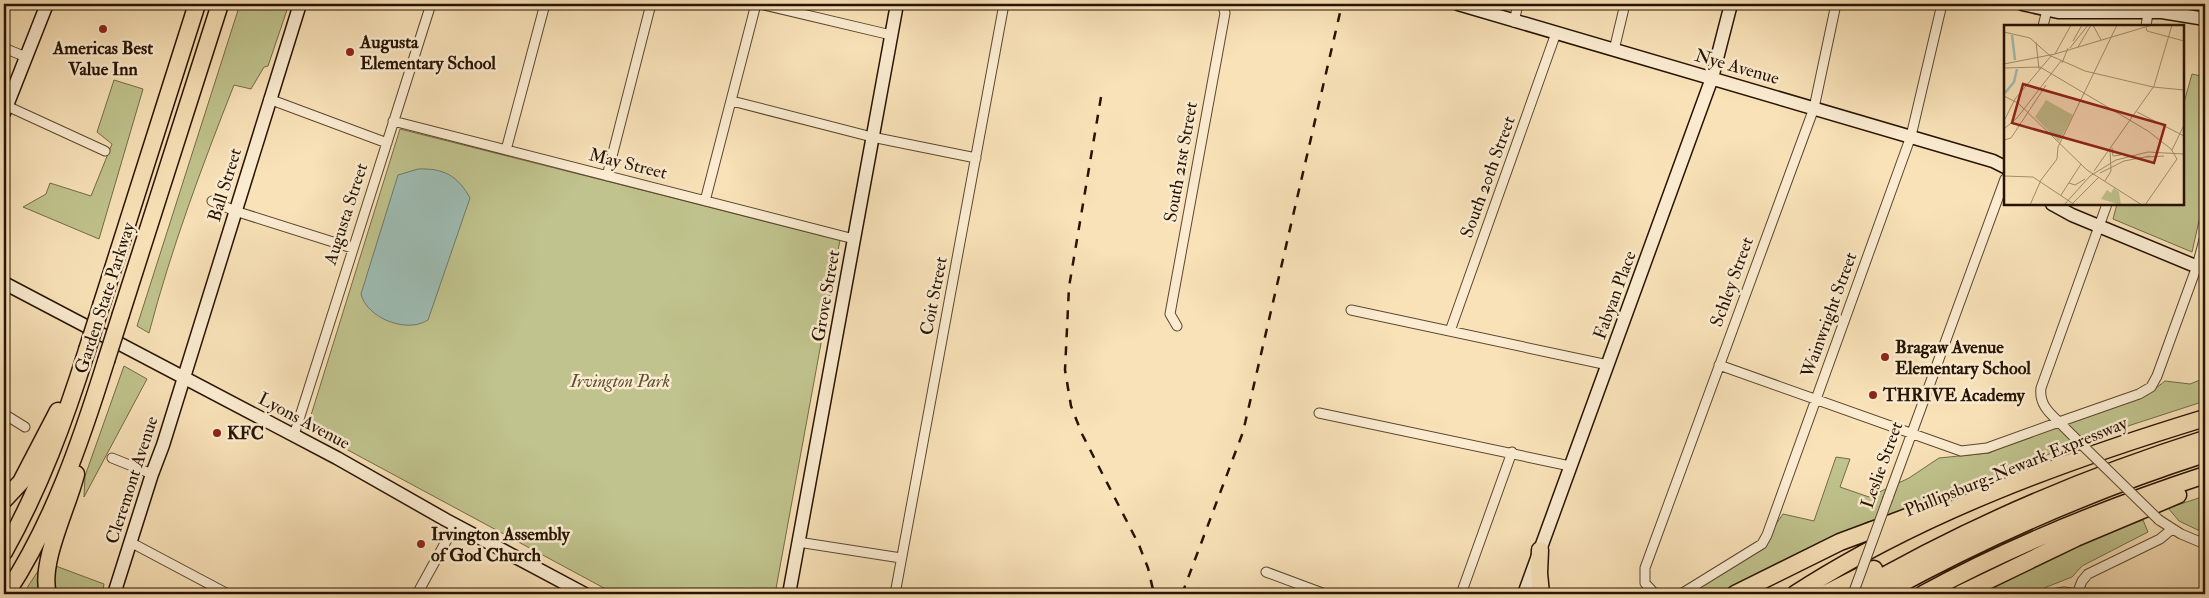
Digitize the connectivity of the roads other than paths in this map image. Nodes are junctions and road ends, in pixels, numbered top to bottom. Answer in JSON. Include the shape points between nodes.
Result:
{"nodes":[{"id":1,"x":47,"y":4,"type":"edge"},
{"id":2,"x":197,"y":4,"type":"edge"},
{"id":3,"x":220,"y":4,"type":"edge"},
{"id":4,"x":300,"y":4,"type":"edge"},
{"id":5,"x":430,"y":4,"type":"edge"},
{"id":6,"x":545,"y":4,"type":"edge"},
{"id":7,"x":650,"y":4,"type":"edge"},
{"id":8,"x":756,"y":4,"type":"edge"},
{"id":9,"x":760,"y":4,"type":"edge"},
{"id":10,"x":897,"y":4,"type":"edge"},
{"id":11,"x":1004,"y":4,"type":"edge"},
{"id":12,"x":1222,"y":4,"type":"edge"},
{"id":13,"x":1458,"y":4,"type":"edge"},
{"id":14,"x":1518,"y":4,"type":"edge"},
{"id":15,"x":1625,"y":4,"type":"edge"},
{"id":16,"x":1731,"y":4,"type":"edge"},
{"id":17,"x":1836,"y":4,"type":"edge"},
{"id":18,"x":1942,"y":4,"type":"edge"},
{"id":19,"x":2022,"y":4,"type":"edge"},
{"id":20,"x":2122,"y":8,"type":"edge"},
{"id":21,"x":2047,"y":10,"type":"junction"},
{"id":22,"x":2148,"y":13,"type":"junction"},
{"id":23,"x":2205,"y":19,"type":"edge"},
{"id":24,"x":1514,"y":22,"type":"junction"},
{"id":25,"x":2043,"y":25,"type":"edge"},
{"id":26,"x":2146,"y":25,"type":"edge"},
{"id":27,"x":1556,"y":34,"type":"junction"},
{"id":28,"x":892,"y":35,"type":"junction"},
{"id":29,"x":4,"y":48,"type":"edge"},
{"id":30,"x":1614,"y":50,"type":"junction"},
{"id":31,"x":26,"y":57,"type":"junction"},
{"id":32,"x":1712,"y":78,"type":"junction"},
{"id":33,"x":269,"y":100,"type":"junction"},
{"id":34,"x":732,"y":101,"type":"junction"},
{"id":35,"x":1814,"y":108,"type":"junction"},
{"id":36,"x":5,"y":109,"type":"edge"},
{"id":37,"x":393,"y":121,"type":"junction"},
{"id":38,"x":1911,"y":136,"type":"junction"},
{"id":39,"x":872,"y":137,"type":"junction"},
{"id":40,"x":387,"y":143,"type":"junction"},
{"id":41,"x":506,"y":150,"type":"junction"},
{"id":42,"x":105,"y":151,"type":"dead end"},
{"id":43,"x":976,"y":158,"type":"junction"},
{"id":44,"x":2004,"y":166,"type":"edge"},
{"id":45,"x":607,"y":176,"type":"junction"},
{"id":46,"x":2004,"y":182,"type":"edge"},
{"id":47,"x":212,"y":201,"type":"dead end"},
{"id":48,"x":706,"y":201,"type":"junction"},
{"id":49,"x":2054,"y":205,"type":"edge"},
{"id":50,"x":2107,"y":205,"type":"edge"},
{"id":51,"x":236,"y":210,"type":"junction"},
{"id":52,"x":2099,"y":226,"type":"junction"},
{"id":53,"x":2205,"y":236,"type":"edge"},
{"id":54,"x":854,"y":239,"type":"junction"},
{"id":55,"x":352,"y":248,"type":"junction"},
{"id":56,"x":2201,"y":268,"type":"edge"},
{"id":57,"x":4,"y":283,"type":"edge"},
{"id":58,"x":1351,"y":310,"type":"dead end"},
{"id":59,"x":1177,"y":326,"type":"dead end"},
{"id":60,"x":1450,"y":331,"type":"junction"},
{"id":61,"x":87,"y":350,"type":"junction"},
{"id":62,"x":106,"y":361,"type":"junction"},
{"id":63,"x":1608,"y":365,"type":"junction"},
{"id":64,"x":1719,"y":365,"type":"junction"},
{"id":65,"x":184,"y":376,"type":"junction"},
{"id":66,"x":1816,"y":400,"type":"junction"},
{"id":67,"x":1319,"y":413,"type":"dead end"},
{"id":68,"x":4,"y":414,"type":"edge"},
{"id":69,"x":2205,"y":418,"type":"edge"},
{"id":70,"x":2058,"y":422,"type":"junction"},
{"id":71,"x":25,"y":427,"type":"dead end"},
{"id":72,"x":294,"y":435,"type":"junction"},
{"id":73,"x":1911,"y":435,"type":"junction"},
{"id":74,"x":2205,"y":439,"type":"edge"},
{"id":75,"x":1512,"y":452,"type":"junction"},
{"id":76,"x":2205,"y":454,"type":"edge"},
{"id":77,"x":112,"y":458,"type":"dead end"},
{"id":78,"x":1570,"y":466,"type":"junction"},
{"id":79,"x":152,"y":474,"type":"junction"},
{"id":80,"x":2205,"y":475,"type":"edge"},
{"id":81,"x":2205,"y":485,"type":"edge"},
{"id":82,"x":2060,"y":491,"type":"junction"},
{"id":83,"x":4,"y":500,"type":"edge"},
{"id":84,"x":1976,"y":500,"type":"junction"},
{"id":85,"x":455,"y":525,"type":"junction"},
{"id":86,"x":2172,"y":529,"type":"junction"},
{"id":87,"x":130,"y":542,"type":"junction"},
{"id":88,"x":798,"y":542,"type":"junction"},
{"id":89,"x":1840,"y":542,"type":"junction"},
{"id":90,"x":2205,"y":544,"type":"edge"},
{"id":91,"x":1540,"y":550,"type":"junction"},
{"id":92,"x":4,"y":552,"type":"edge"},
{"id":93,"x":901,"y":558,"type":"junction"},
{"id":94,"x":1266,"y":572,"type":"dead end"},
{"id":95,"x":1530,"y":578,"type":"junction"},
{"id":96,"x":6,"y":594,"type":"edge"},
{"id":97,"x":48,"y":594,"type":"edge"},
{"id":98,"x":114,"y":594,"type":"edge"},
{"id":99,"x":228,"y":594,"type":"edge"},
{"id":100,"x":417,"y":594,"type":"edge"},
{"id":101,"x":585,"y":594,"type":"edge"},
{"id":102,"x":789,"y":594,"type":"edge"},
{"id":103,"x":895,"y":594,"type":"edge"},
{"id":104,"x":1325,"y":594,"type":"edge"},
{"id":105,"x":1460,"y":594,"type":"edge"},
{"id":106,"x":1524,"y":594,"type":"edge"},
{"id":107,"x":1528,"y":594,"type":"edge"},
{"id":108,"x":1541,"y":594,"type":"edge"},
{"id":109,"x":1655,"y":594,"type":"edge"},
{"id":110,"x":1682,"y":594,"type":"edge"},
{"id":111,"x":1735,"y":594,"type":"edge"},
{"id":112,"x":1754,"y":594,"type":"edge"},
{"id":113,"x":1795,"y":594,"type":"edge"},
{"id":114,"x":1826,"y":594,"type":"edge"},
{"id":115,"x":1852,"y":594,"type":"edge"},
{"id":116,"x":1882,"y":594,"type":"edge"},
{"id":117,"x":1922,"y":594,"type":"edge"},
{"id":118,"x":1960,"y":594,"type":"edge"},
{"id":119,"x":2052,"y":594,"type":"edge"},
{"id":120,"x":2077,"y":594,"type":"edge"}],
"edges":[{"from":1,"to":31,"type":"main road"},
{"from":2,"to":61,"type":"highway","name":"Garden State Parkway","bridge":true},
{"from":3,"to":62,"type":"highway","name":"Garden State Parkway","bridge":true},
{"from":4,"to":33,"type":"main road","name":"Ball Street"},
{"from":5,"to":37,"type":"street","name":"Augusta Street"},
{"from":6,"to":41,"type":"street"},
{"from":7,"to":45,"type":"street"},
{"from":8,"to":34,"type":"street"},
{"from":9,"to":28,"type":"street"},
{"from":10,"to":28,"type":"main road","name":"Grove Street"},
{"from":11,"to":43,"type":"street","name":"Coit Street"},
{"from":12,"to":59,"type":"street","name":"South 21st Street","via":[[1226,13],[1170,314]]},
{"from":13,"to":24,"type":"main road","name":"Nye Avenue"},
{"from":14,"to":24,"type":"street"},
{"from":15,"to":30,"type":"street"},
{"from":16,"to":32,"type":"main road","name":"Fabyan Place"},
{"from":17,"to":35,"type":"street","name":"Schley Street"},
{"from":18,"to":38,"type":"street","name":"Wainwright Street"},
{"from":19,"to":21,"type":"main road"},
{"from":20,"to":21,"type":"main road","via":[[2072,13]]},
{"from":20,"to":22,"type":"main road"},
{"from":21,"to":25,"type":"street"},
{"from":22,"to":23,"type":"main road","via":[[2174,13]]},
{"from":22,"to":26,"type":"street"},
{"from":24,"to":27,"type":"main road","name":"Nye Avenue"},
{"from":27,"to":30,"type":"main road","name":"Nye Avenue"},
{"from":27,"to":60,"type":"street","name":"South 20th Street"},
{"from":28,"to":39,"type":"main road","name":"Grove Street"},
{"from":29,"to":31,"type":"street"},
{"from":30,"to":32,"type":"main road","name":"Nye Avenue"},
{"from":31,"to":36,"type":"main road"},
{"from":32,"to":35,"type":"main road","name":"Nye Avenue"},
{"from":32,"to":63,"type":"main road","name":"Fabyan Place"},
{"from":33,"to":40,"type":"street"},
{"from":33,"to":51,"type":"main road","name":"Ball Street"},
{"from":34,"to":39,"type":"street"},
{"from":34,"to":48,"type":"street"},
{"from":35,"to":38,"type":"main road","name":"Nye Avenue"},
{"from":35,"to":64,"type":"street","name":"Schley Street"},
{"from":36,"to":42,"type":"street"},
{"from":37,"to":40,"type":"street","name":"Augusta Street"},
{"from":37,"to":41,"type":"street","name":"May Street"},
{"from":38,"to":44,"type":"main road","name":"Nye Avenue","via":[[1994,160]]},
{"from":38,"to":66,"type":"street","name":"Wainwright Street"},
{"from":39,"to":43,"type":"street"},
{"from":39,"to":54,"type":"main road","name":"Grove Street"},
{"from":40,"to":55,"type":"street","name":"Augusta Street"},
{"from":41,"to":45,"type":"street","name":"May Street"},
{"from":43,"to":93,"type":"street","name":"Coit Street"},
{"from":45,"to":48,"type":"street","name":"May Street"},
{"from":46,"to":73,"type":"street","name":"Leslie Street"},
{"from":47,"to":51,"type":"street"},
{"from":48,"to":54,"type":"street","name":"May Street"},
{"from":49,"to":52,"type":"main road"},
{"from":50,"to":52,"type":"street"},
{"from":51,"to":55,"type":"street"},
{"from":51,"to":65,"type":"main road","name":"Ball Street"},
{"from":52,"to":56,"type":"main road"},
{"from":52,"to":70,"type":"street","via":[[2041,388],[2044,407]]},
{"from":53,"to":56,"type":"street"},
{"from":54,"to":88,"type":"main road","name":"Grove Street"},
{"from":55,"to":72,"type":"street","name":"Augusta Street"},
{"from":56,"to":70,"type":"street","via":[[2151,387]]},
{"from":57,"to":65,"type":"main road","name":"Lyons Avenue"},
{"from":58,"to":60,"type":"street"},
{"from":60,"to":63,"type":"street"},
{"from":61,"to":83,"type":"highway","via":[[32,463],[21,482]]},
{"from":61,"to":92,"type":"highway","name":"Garden State Parkway","via":[[43,474]]},
{"from":62,"to":96,"type":"highway","name":"Garden State Parkway","via":[[62,485],[35,545]]},
{"from":62,"to":97,"type":"highway","via":[[70,496],[49,558],[46,573]]},
{"from":63,"to":78,"type":"main road","name":"Fabyan Place"},
{"from":64,"to":66,"type":"street"},
{"from":64,"to":109,"type":"street","name":"Schley Street","via":[[1644,568],[1645,582]]},
{"from":65,"to":72,"type":"main road","name":"Lyons Avenue"},
{"from":65,"to":79,"type":"main road","name":"Cleremont Avenue"},
{"from":66,"to":73,"type":"street"},
{"from":66,"to":110,"type":"street","name":"Wainwright Street","via":[[1762,544]]},
{"from":67,"to":75,"type":"street"},
{"from":68,"to":71,"type":"street"},
{"from":69,"to":84,"type":"highway","name":"Phillipsburg-Newark Expressway","via":[[2082,459]]},
{"from":70,"to":73,"type":"street","via":[[1974,451],[1954,450]]},
{"from":70,"to":86,"type":"street","bridge":true},
{"from":72,"to":85,"type":"main road","name":"Lyons Avenue"},
{"from":73,"to":115,"type":"street","name":"Leslie Street","bridge":true},
{"from":74,"to":82,"type":"highway"},
{"from":75,"to":78,"type":"street"},
{"from":75,"to":105,"type":"street"},
{"from":76,"to":116,"type":"highway","via":[[2045,513],[1962,551]]},
{"from":77,"to":79,"type":"street"},
{"from":78,"to":91,"type":"main road","name":"Fabyan Place"},
{"from":79,"to":87,"type":"main road","name":"Cleremont Avenue"},
{"from":80,"to":117,"type":"highway","via":[[2082,519]]},
{"from":81,"to":118,"type":"highway","via":[[2084,534]]},
{"from":82,"to":114,"type":"highway","via":[[1934,540]]},
{"from":82,"to":115,"type":"highway","via":[[1954,539]]},
{"from":84,"to":89,"type":"highway","via":[[1934,507]]},
{"from":84,"to":113,"type":"highway","name":"Phillipsburg-Newark Expressway","via":[[1889,540]]},
{"from":85,"to":100,"type":"street"},
{"from":85,"to":101,"type":"main road","name":"Lyons Avenue"},
{"from":86,"to":90,"type":"street"},
{"from":86,"to":120,"type":"street","via":[[2160,539],[2088,574]]},
{"from":87,"to":98,"type":"main road","name":"Cleremont Avenue"},
{"from":87,"to":99,"type":"street"},
{"from":88,"to":93,"type":"street"},
{"from":88,"to":102,"type":"main road","name":"Grove Street"},
{"from":89,"to":111,"type":"highway"},
{"from":89,"to":112,"type":"highway"},
{"from":91,"to":95,"type":"main road","name":"Fabyan Place"},
{"from":91,"to":108,"type":"highway"},
{"from":93,"to":103,"type":"street","name":"Coit Street"},
{"from":94,"to":104,"type":"street"},
{"from":95,"to":106,"type":"main road","name":"Fabyan Place"},
{"from":95,"to":107,"type":"main road"},
{"from":119,"to":120,"type":"street"}]}
